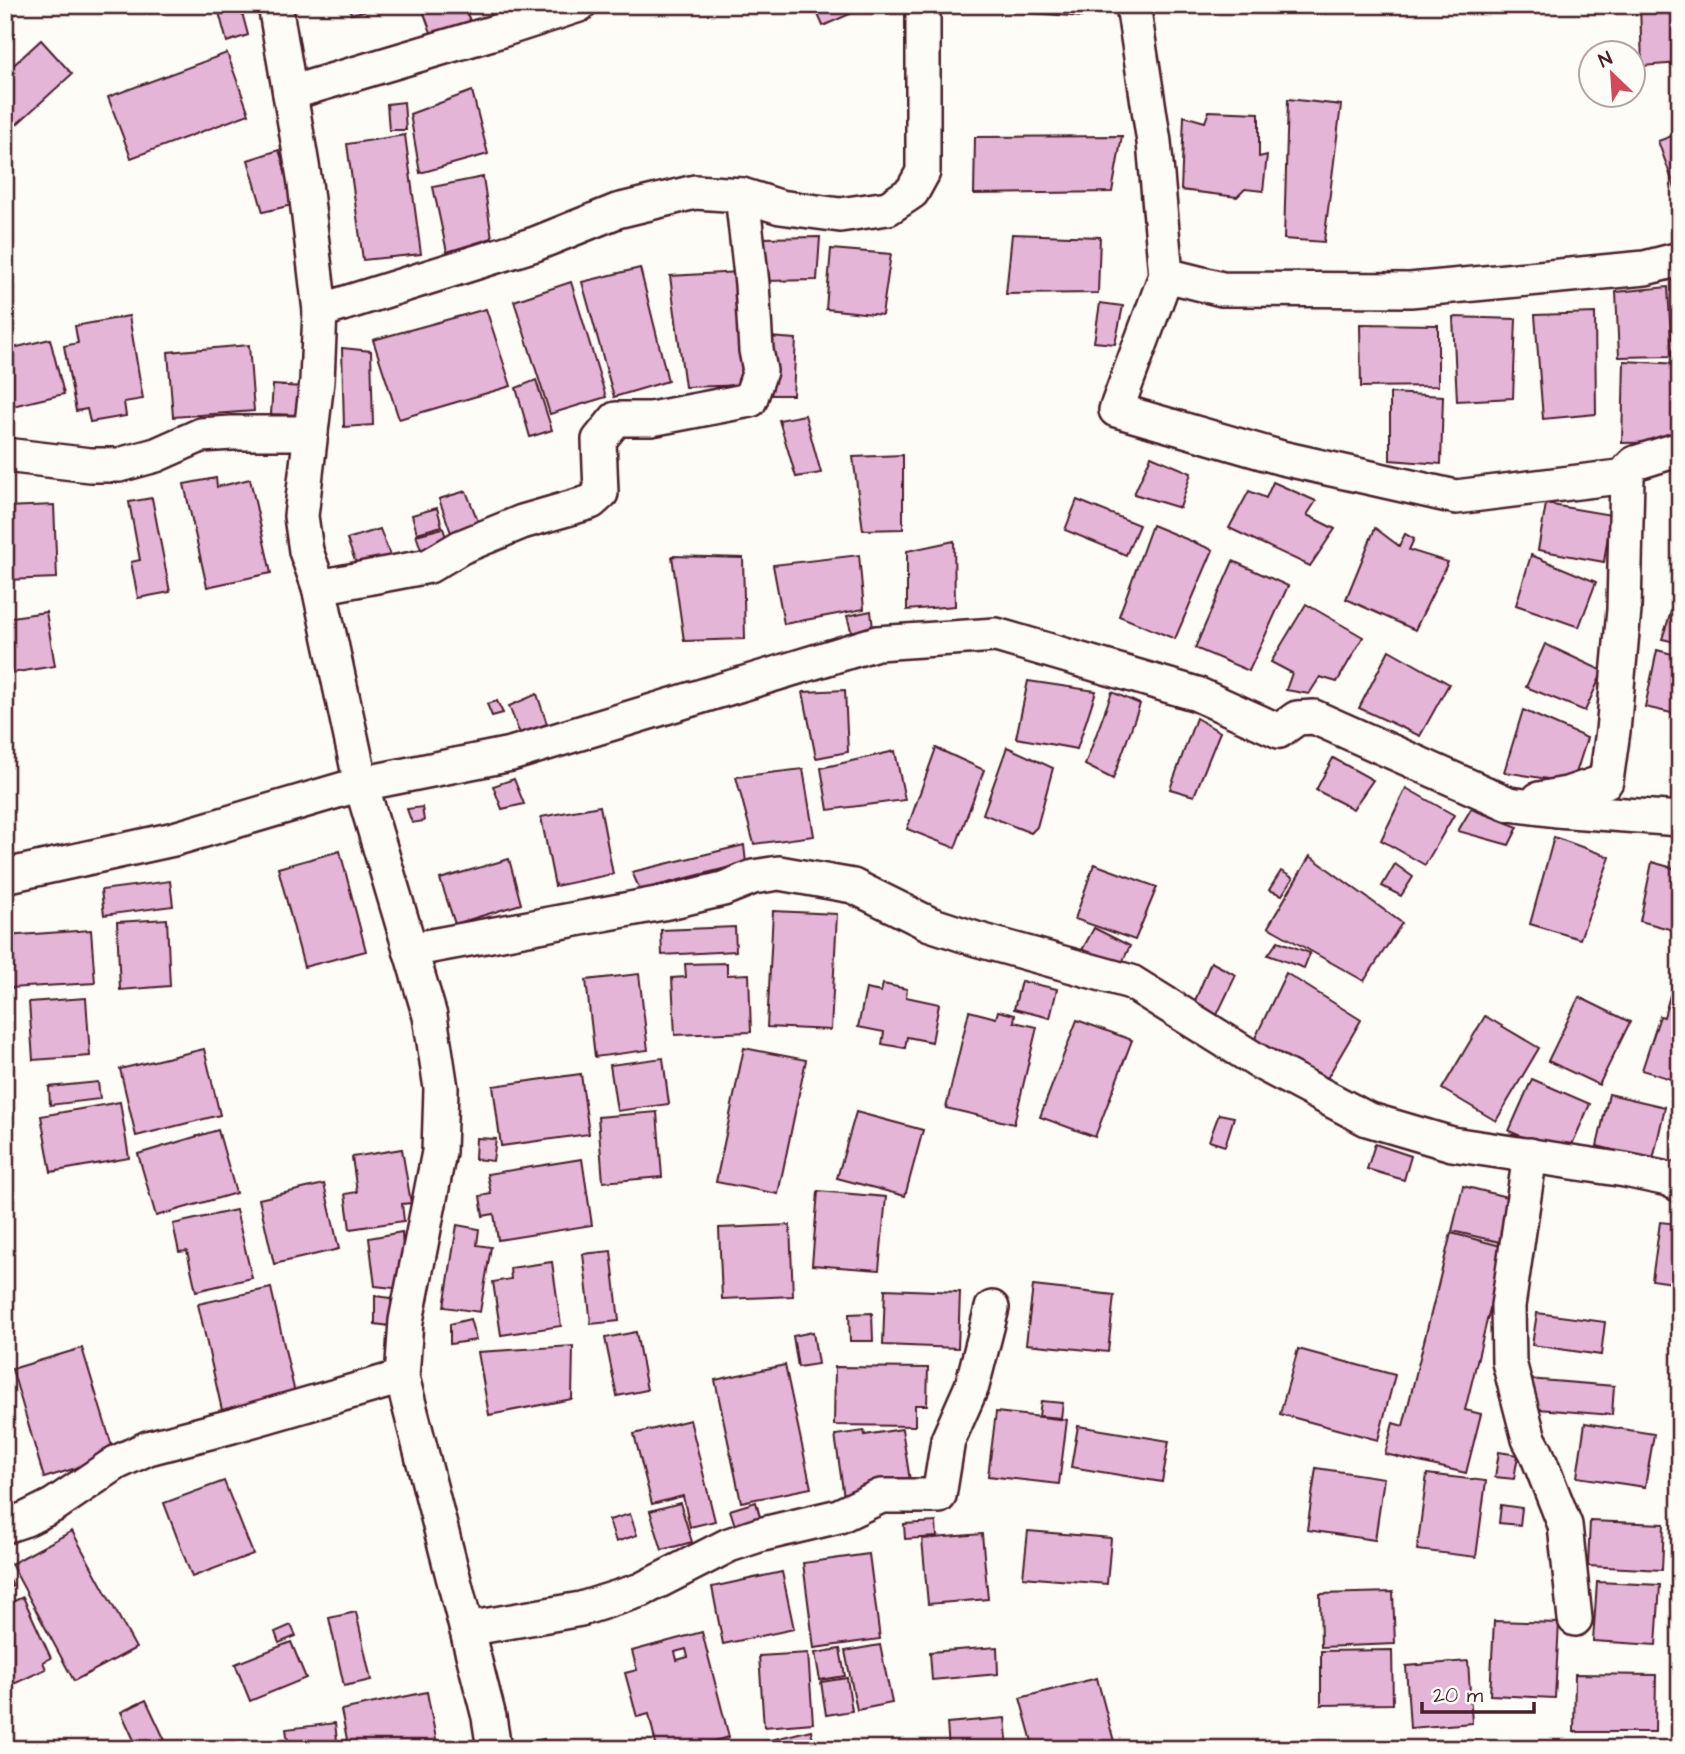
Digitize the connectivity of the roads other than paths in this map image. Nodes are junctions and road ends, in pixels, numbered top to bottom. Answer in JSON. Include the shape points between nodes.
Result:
{"nodes":[{"id":1,"x":275,"y":5,"type":"edge"},
{"id":2,"x":579,"y":5,"type":"edge"},
{"id":3,"x":923,"y":5,"type":"edge"},
{"id":4,"x":1133,"y":5,"type":"edge"},
{"id":5,"x":290,"y":93,"type":"junction"},
{"id":6,"x":743,"y":195,"type":"junction"},
{"id":7,"x":1680,"y":259,"type":"edge"},
{"id":8,"x":1166,"y":275,"type":"junction"},
{"id":9,"x":320,"y":311,"type":"junction"},
{"id":10,"x":311,"y":433,"type":"junction"},
{"id":11,"x":1680,"y":449,"type":"edge"},
{"id":12,"x":5,"y":455,"type":"edge"},
{"id":13,"x":1627,"y":476,"type":"junction"},
{"id":14,"x":319,"y":587,"type":"junction"},
{"id":15,"x":361,"y":785,"type":"junction"},
{"id":16,"x":1509,"y":804,"type":"junction"},
{"id":17,"x":1680,"y":819,"type":"edge"},
{"id":18,"x":5,"y":876,"type":"edge"},
{"id":19,"x":410,"y":950,"type":"junction"},
{"id":20,"x":1530,"y":1156,"type":"junction"},
{"id":21,"x":1680,"y":1185,"type":"edge"},
{"id":22,"x":992,"y":1308,"type":"dead end"},
{"id":23,"x":402,"y":1377,"type":"junction"},
{"id":24,"x":5,"y":1526,"type":"edge"},
{"id":25,"x":1575,"y":1619,"type":"dead end"},
{"id":26,"x":467,"y":1629,"type":"junction"},
{"id":27,"x":494,"y":1749,"type":"edge"}],
"edges":[{"from":1,"to":5,"type":"street"},
{"from":2,"to":5,"type":"street"},
{"from":3,"to":6,"type":"street","via":[[923,173],[912,192],[888,208],[840,215],[780,208]]},
{"from":4,"to":8,"type":"street","via":[[1154,142]]},
{"from":5,"to":9,"type":"street"},
{"from":6,"to":9,"type":"street","via":[[695,192],[617,211],[535,244]]},
{"from":6,"to":14,"type":"street","via":[[761,371],[750,400],[652,419],[616,419],[599,440],[601,493],[591,502],[522,522],[429,566]]},
{"from":7,"to":8,"type":"street","via":[[1645,268],[1410,290],[1222,289]]},
{"from":8,"to":13,"type":"street","via":[[1116,411],[1282,458],[1456,497]]},
{"from":9,"to":10,"type":"street"},
{"from":10,"to":12,"type":"street","via":[[201,435],[119,465]]},
{"from":10,"to":14,"type":"street","via":[[301,516],[306,551]]},
{"from":11,"to":13,"type":"street","via":[[1635,463]]},
{"from":13,"to":16,"type":"street","via":[[1624,610],[1606,781],[1567,794]]},
{"from":14,"to":15,"type":"street"},
{"from":15,"to":16,"type":"street","via":[[511,754],[877,643],[996,635],[1197,694],[1279,731],[1297,718],[1314,717]]},
{"from":15,"to":18,"type":"street","via":[[174,839]]},
{"from":15,"to":19,"type":"street"},
{"from":16,"to":17,"type":"street"},
{"from":19,"to":20,"type":"street","via":[[673,901],[779,873],[853,886],[930,924],[1131,982],[1259,1062],[1367,1119],[1452,1144]]},
{"from":19,"to":23,"type":"street","via":[[429,1016],[441,1088],[439,1152],[406,1321]]},
{"from":20,"to":21,"type":"street","via":[[1625,1170]]},
{"from":20,"to":25,"type":"street","via":[[1508,1306],[1509,1362],[1529,1439],[1565,1525]]},
{"from":22,"to":26,"type":"street","via":[[972,1386],[948,1440],[939,1496],[881,1496],[839,1516],[729,1545],[640,1590],[605,1602]]},
{"from":23,"to":24,"type":"street","via":[[149,1448],[116,1463],[54,1505]]},
{"from":23,"to":26,"type":"street"},
{"from":26,"to":27,"type":"street"}]}
